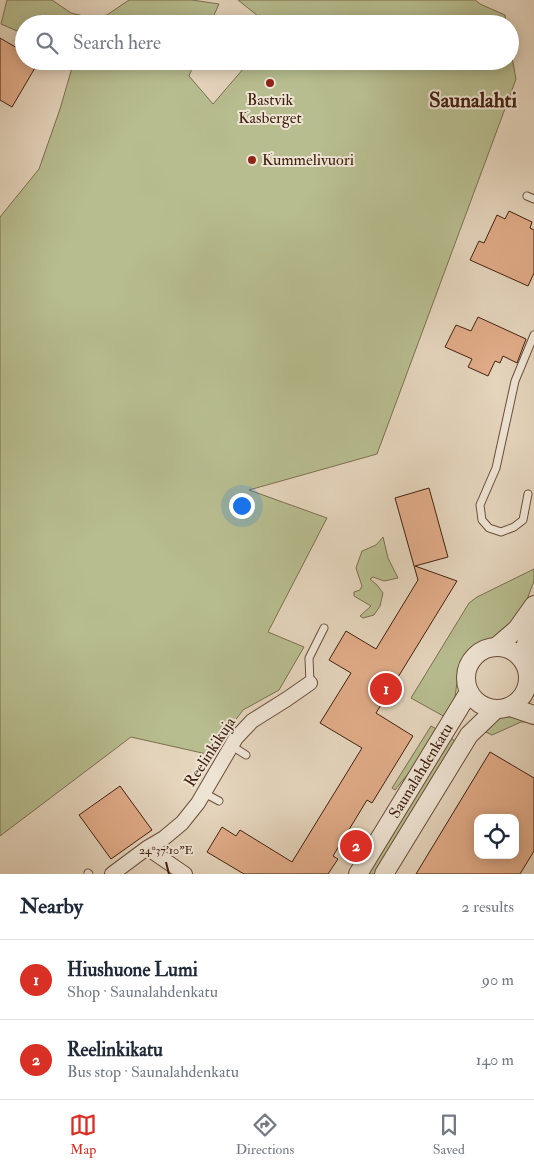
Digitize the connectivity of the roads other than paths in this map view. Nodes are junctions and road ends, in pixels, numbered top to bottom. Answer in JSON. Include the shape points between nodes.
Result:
{"nodes":[{"id":1,"x":534,"y":336,"type":"edge"},
{"id":2,"x":528,"y":494,"type":"dead end"},
{"id":3,"x":534,"y":605,"type":"edge"},
{"id":4,"x":534,"y":616,"type":"edge"},
{"id":5,"x":324,"y":628,"type":"dead end"},
{"id":6,"x":496,"y":647,"type":"junction"},
{"id":7,"x":529,"y":676,"type":"edge"},
{"id":8,"x":310,"y":682,"type":"joint"},
{"id":9,"x":469,"y":692,"type":"junction"},
{"id":10,"x":503,"y":709,"type":"junction"},
{"id":11,"x":534,"y":715,"type":"edge"},
{"id":12,"x":232,"y":746,"type":"junction"},
{"id":13,"x":246,"y":755,"type":"dead end"},
{"id":14,"x":204,"y":793,"type":"junction"},
{"id":15,"x":219,"y":801,"type":"dead end"},
{"id":16,"x":147,"y":848,"type":"junction"},
{"id":17,"x":112,"y":874,"type":"edge"},
{"id":18,"x":185,"y":874,"type":"edge"},
{"id":19,"x":358,"y":874,"type":"edge"},
{"id":20,"x":384,"y":874,"type":"edge"}],
"edges":[{"from":1,"to":2,"type":"lane","via":[[515,381],[496,468],[480,506],[482,520],[489,528],[501,532],[514,527],[522,520]]},
{"from":3,"to":6,"type":"street","via":[[517,630]]},
{"from":4,"to":7,"type":"street","via":[[526,644]]},
{"from":5,"to":8,"type":"lane","via":[[309,658]]},
{"from":6,"to":7,"type":"street","via":[[516,653]]},
{"from":6,"to":9,"type":"street","via":[[481,651],[470,662],[466,677]]},
{"from":7,"to":10,"type":"street","via":[[528,687],[521,699]]},
{"from":8,"to":12,"type":"street","name":"Reelinkikuja","via":[[252,721]]},
{"from":9,"to":10,"type":"street","via":[[477,703],[488,709]]},
{"from":9,"to":19,"type":"street","name":"Saunalahdenkatu"},
{"from":10,"to":11,"type":"street"},
{"from":10,"to":20,"type":"street","name":"Saunalahdenkatu","via":[[469,735]]},
{"from":12,"to":13,"type":"lane"},
{"from":12,"to":14,"type":"street","name":"Reelinkikuja"},
{"from":14,"to":15,"type":"lane"},
{"from":14,"to":16,"type":"street","name":"Reelinkikuja","via":[[182,823]]},
{"from":16,"to":17,"type":"street","name":"Reelinkikuja"},
{"from":16,"to":18,"type":"street"}]}
